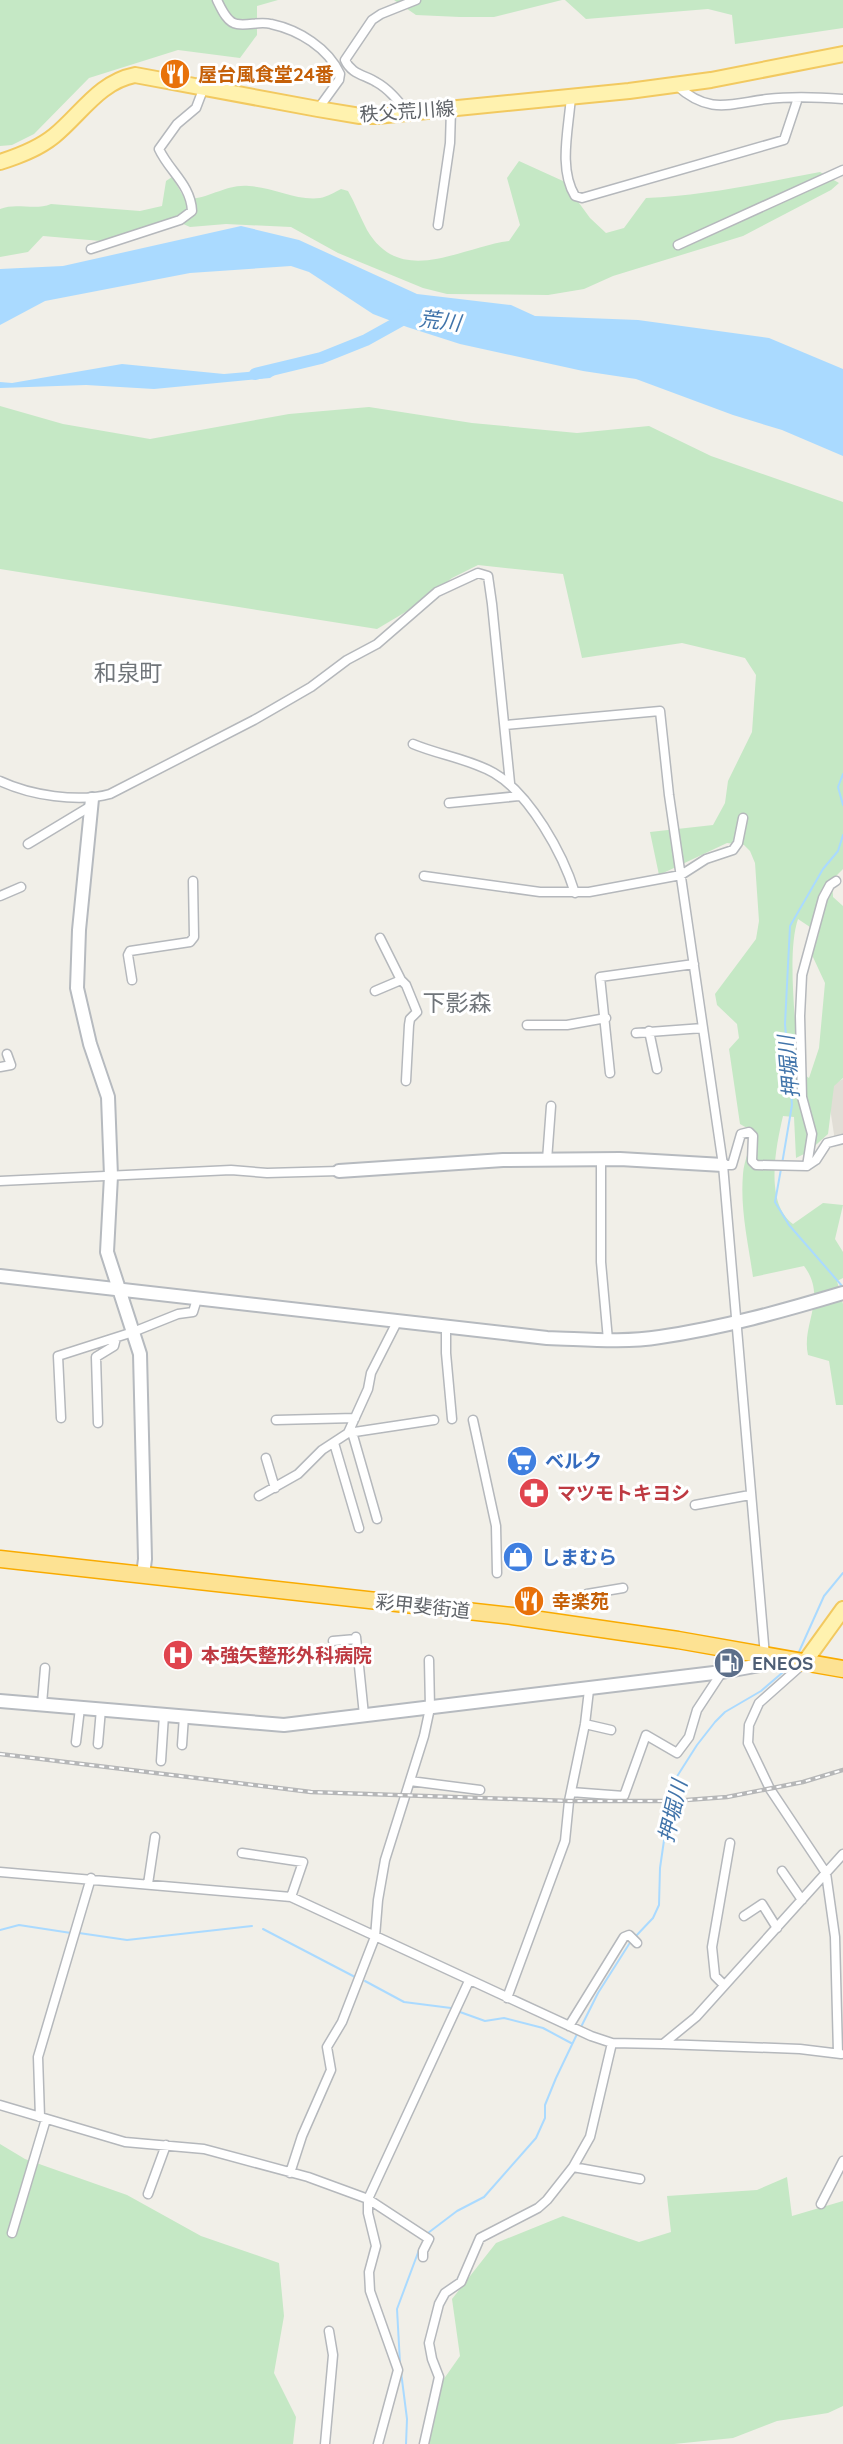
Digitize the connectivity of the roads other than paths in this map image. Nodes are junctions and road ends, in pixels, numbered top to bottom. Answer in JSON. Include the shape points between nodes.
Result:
{"nodes":[{"id":1,"x":217,"y":0,"type":"edge"},
{"id":2,"x":416,"y":0,"type":"edge"},
{"id":3,"x":843,"y":54,"type":"edge"},
{"id":4,"x":676,"y":85,"type":"junction"},
{"id":5,"x":204,"y":87,"type":"junction"},
{"id":6,"x":570,"y":96,"type":"junction"},
{"id":7,"x":798,"y":99,"type":"junction"},
{"id":8,"x":843,"y":99,"type":"edge"},
{"id":9,"x":451,"y":108,"type":"junction"},
{"id":10,"x":318,"y":109,"type":"junction"},
{"id":11,"x":408,"y":113,"type":"junction"},
{"id":12,"x":0,"y":162,"type":"edge"},
{"id":13,"x":843,"y":170,"type":"edge"},
{"id":14,"x":438,"y":225,"type":"dead end"},
{"id":15,"x":678,"y":245,"type":"dead end"},
{"id":16,"x":91,"y":249,"type":"dead end"},
{"id":17,"x":505,"y":725,"type":"junction"},
{"id":18,"x":413,"y":744,"type":"dead end"},
{"id":19,"x":0,"y":780,"type":"edge"},
{"id":20,"x":510,"y":783,"type":"junction"},
{"id":21,"x":519,"y":796,"type":"junction"},
{"id":22,"x":91,"y":802,"type":"junction"},
{"id":23,"x":449,"y":803,"type":"dead end"},
{"id":24,"x":743,"y":818,"type":"dead end"},
{"id":25,"x":28,"y":844,"type":"dead end"},
{"id":26,"x":681,"y":875,"type":"junction"},
{"id":27,"x":424,"y":876,"type":"dead end"},
{"id":28,"x":192,"y":881,"type":"dead end"},
{"id":29,"x":836,"y":881,"type":"dead end"},
{"id":30,"x":21,"y":887,"type":"dead end"},
{"id":31,"x":575,"y":892,"type":"junction"},
{"id":32,"x":0,"y":896,"type":"edge"},
{"id":33,"x":380,"y":938,"type":"dead end"},
{"id":34,"x":694,"y":964,"type":"junction"},
{"id":35,"x":401,"y":980,"type":"junction"},
{"id":36,"x":132,"y":981,"type":"dead end"},
{"id":37,"x":375,"y":991,"type":"dead end"},
{"id":38,"x":606,"y":1018,"type":"junction"},
{"id":39,"x":527,"y":1025,"type":"dead end"},
{"id":40,"x":703,"y":1028,"type":"junction"},
{"id":41,"x":649,"y":1031,"type":"junction"},
{"id":42,"x":636,"y":1032,"type":"dead end"},
{"id":43,"x":7,"y":1054,"type":"dead end"},
{"id":44,"x":0,"y":1067,"type":"edge"},
{"id":45,"x":657,"y":1069,"type":"dead end"},
{"id":46,"x":610,"y":1073,"type":"dead end"},
{"id":47,"x":406,"y":1081,"type":"dead end"},
{"id":48,"x":551,"y":1106,"type":"dead end"},
{"id":49,"x":843,"y":1139,"type":"edge"},
{"id":50,"x":601,"y":1159,"type":"junction"},
{"id":51,"x":547,"y":1160,"type":"junction"},
{"id":52,"x":723,"y":1165,"type":"junction"},
{"id":53,"x":807,"y":1166,"type":"junction"},
{"id":54,"x":339,"y":1171,"type":"joint"},
{"id":55,"x":111,"y":1176,"type":"junction"},
{"id":56,"x":0,"y":1181,"type":"edge"},
{"id":57,"x":0,"y":1276,"type":"edge"},
{"id":58,"x":118,"y":1290,"type":"junction"},
{"id":59,"x":843,"y":1293,"type":"edge"},
{"id":60,"x":197,"y":1299,"type":"junction"},
{"id":61,"x":398,"y":1320,"type":"junction"},
{"id":62,"x":735,"y":1323,"type":"junction"},
{"id":63,"x":446,"y":1326,"type":"junction"},
{"id":64,"x":133,"y":1332,"type":"junction"},
{"id":65,"x":116,"y":1338,"type":"junction"},
{"id":66,"x":608,"y":1340,"type":"junction"},
{"id":67,"x":61,"y":1418,"type":"dead end"},
{"id":68,"x":355,"y":1418,"type":"junction"},
{"id":69,"x":452,"y":1419,"type":"dead end"},
{"id":70,"x":276,"y":1420,"type":"dead end"},
{"id":71,"x":434,"y":1420,"type":"dead end"},
{"id":72,"x":473,"y":1420,"type":"dead end"},
{"id":73,"x":98,"y":1423,"type":"dead end"},
{"id":74,"x":350,"y":1433,"type":"junction"},
{"id":75,"x":334,"y":1443,"type":"junction"},
{"id":76,"x":266,"y":1458,"type":"dead end"},
{"id":77,"x":275,"y":1488,"type":"junction"},
{"id":78,"x":750,"y":1494,"type":"junction"},
{"id":79,"x":259,"y":1496,"type":"dead end"},
{"id":80,"x":695,"y":1504,"type":"dead end"},
{"id":81,"x":377,"y":1519,"type":"dead end"},
{"id":82,"x":359,"y":1528,"type":"dead end"},
{"id":83,"x":0,"y":1559,"type":"edge"},
{"id":84,"x":497,"y":1573,"type":"dead end"},
{"id":85,"x":143,"y":1575,"type":"junction"},
{"id":86,"x":623,"y":1588,"type":"dead end"},
{"id":87,"x":587,"y":1594,"type":"dead end"},
{"id":88,"x":843,"y":1609,"type":"edge"},
{"id":89,"x":332,"y":1641,"type":"dead end"},
{"id":90,"x":770,"y":1657,"type":"junction"},
{"id":91,"x":429,"y":1660,"type":"dead end"},
{"id":92,"x":800,"y":1662,"type":"junction"},
{"id":93,"x":45,"y":1668,"type":"dead end"},
{"id":94,"x":843,"y":1670,"type":"edge"},
{"id":95,"x":722,"y":1672,"type":"junction"},
{"id":96,"x":589,"y":1690,"type":"junction"},
{"id":97,"x":0,"y":1701,"type":"edge"},
{"id":98,"x":42,"y":1704,"type":"junction"},
{"id":99,"x":80,"y":1708,"type":"junction"},
{"id":100,"x":430,"y":1708,"type":"junction"},
{"id":101,"x":101,"y":1709,"type":"junction"},
{"id":102,"x":164,"y":1715,"type":"junction"},
{"id":103,"x":184,"y":1716,"type":"junction"},
{"id":104,"x":365,"y":1716,"type":"junction"},
{"id":105,"x":585,"y":1724,"type":"junction"},
{"id":106,"x":611,"y":1730,"type":"dead end"},
{"id":107,"x":76,"y":1742,"type":"dead end"},
{"id":108,"x":99,"y":1744,"type":"dead end"},
{"id":109,"x":182,"y":1745,"type":"dead end"},
{"id":110,"x":161,"y":1761,"type":"dead end"},
{"id":111,"x":410,"y":1781,"type":"junction"},
{"id":112,"x":480,"y":1790,"type":"dead end"},
{"id":113,"x":570,"y":1793,"type":"junction"},
{"id":114,"x":155,"y":1837,"type":"dead end"},
{"id":115,"x":730,"y":1843,"type":"dead end"},
{"id":116,"x":242,"y":1853,"type":"dead end"},
{"id":117,"x":843,"y":1854,"type":"edge"},
{"id":118,"x":782,"y":1871,"type":"dead end"},
{"id":119,"x":0,"y":1872,"type":"edge"},
{"id":120,"x":826,"y":1873,"type":"junction"},
{"id":121,"x":91,"y":1878,"type":"junction"},
{"id":122,"x":148,"y":1884,"type":"junction"},
{"id":123,"x":291,"y":1897,"type":"junction"},
{"id":124,"x":802,"y":1900,"type":"junction"},
{"id":125,"x":843,"y":1910,"type":"edge"},
{"id":126,"x":832,"y":1911,"type":"junction"},
{"id":127,"x":744,"y":1916,"type":"dead end"},
{"id":128,"x":777,"y":1927,"type":"junction"},
{"id":129,"x":375,"y":1937,"type":"junction"},
{"id":130,"x":634,"y":1940,"type":"dead end"},
{"id":131,"x":469,"y":1981,"type":"junction"},
{"id":132,"x":724,"y":1985,"type":"junction"},
{"id":133,"x":507,"y":1998,"type":"junction"},
{"id":134,"x":569,"y":2026,"type":"junction"},
{"id":135,"x":612,"y":2043,"type":"junction"},
{"id":136,"x":663,"y":2044,"type":"junction"},
{"id":137,"x":841,"y":2054,"type":"edge"},
{"id":138,"x":0,"y":2105,"type":"edge"},
{"id":139,"x":43,"y":2118,"type":"junction"},
{"id":140,"x":166,"y":2145,"type":"junction"},
{"id":141,"x":843,"y":2161,"type":"edge"},
{"id":142,"x":573,"y":2167,"type":"junction"},
{"id":143,"x":290,"y":2173,"type":"junction"},
{"id":144,"x":640,"y":2179,"type":"dead end"},
{"id":145,"x":148,"y":2194,"type":"dead end"},
{"id":146,"x":368,"y":2199,"type":"junction"},
{"id":147,"x":821,"y":2204,"type":"dead end"},
{"id":148,"x":12,"y":2233,"type":"dead end"},
{"id":149,"x":423,"y":2257,"type":"dead end"},
{"id":150,"x":329,"y":2331,"type":"dead end"},
{"id":151,"x":325,"y":2444,"type":"edge"},
{"id":152,"x":378,"y":2444,"type":"edge"},
{"id":153,"x":424,"y":2444,"type":"edge"}],
"edges":[{"from":1,"to":10,"type":"street","via":[[236,25],[272,24],[323,48],[340,74]]},
{"from":2,"to":11,"type":"street","via":[[372,20],[345,60],[356,73],[395,96]]},
{"from":3,"to":4,"type":"main road","name":"秩父荒川線"},
{"from":4,"to":6,"type":"main road","name":"秩父荒川線"},
{"from":4,"to":7,"type":"street","via":[[707,104],[725,107]]},
{"from":5,"to":10,"type":"main road","name":"秩父荒川線"},
{"from":5,"to":12,"type":"main road","name":"秩父荒川線","via":[[135,75],[120,78],[52,137],[30,152]]},
{"from":5,"to":16,"type":"street","via":[[196,108],[159,149],[191,199],[192,211],[180,220]]},
{"from":6,"to":7,"type":"street","via":[[566,173],[575,196],[582,198],[784,140]]},
{"from":6,"to":9,"type":"main road","name":"秩父荒川線"},
{"from":7,"to":8,"type":"street"},
{"from":9,"to":11,"type":"main road","name":"秩父荒川線"},
{"from":9,"to":14,"type":"street"},
{"from":10,"to":11,"type":"main road","name":"秩父荒川線","via":[[360,116]]},
{"from":13,"to":15,"type":"street"},
{"from":17,"to":20,"type":"street"},
{"from":17,"to":22,"type":"street","via":[[488,576],[478,573],[437,592],[377,644],[311,687]]},
{"from":17,"to":26,"type":"street","via":[[660,711]]},
{"from":18,"to":20,"type":"street","via":[[484,768]]},
{"from":19,"to":22,"type":"street","via":[[20,790]]},
{"from":20,"to":21,"type":"street"},
{"from":21,"to":23,"type":"street"},
{"from":21,"to":31,"type":"street","via":[[555,844]]},
{"from":22,"to":25,"type":"street"},
{"from":22,"to":55,"type":"street","via":[[77,988],[108,1097]]},
{"from":24,"to":26,"type":"street","via":[[737,847]]},
{"from":26,"to":31,"type":"street"},
{"from":26,"to":34,"type":"street"},
{"from":27,"to":31,"type":"street","via":[[540,892]]},
{"from":28,"to":36,"type":"street","via":[[194,937],[190,942],[130,951]]},
{"from":29,"to":53,"type":"street","via":[[823,898],[802,975],[802,1097],[811,1134]]},
{"from":30,"to":32,"type":"street"},
{"from":33,"to":35,"type":"street"},
{"from":34,"to":38,"type":"street","via":[[600,977]]},
{"from":34,"to":40,"type":"street"},
{"from":35,"to":37,"type":"street"},
{"from":35,"to":47,"type":"street","via":[[417,1012],[409,1025]]},
{"from":38,"to":39,"type":"street","via":[[567,1025]]},
{"from":38,"to":46,"type":"street"},
{"from":40,"to":41,"type":"street"},
{"from":40,"to":52,"type":"street"},
{"from":41,"to":42,"type":"street"},
{"from":41,"to":45,"type":"street"},
{"from":43,"to":44,"type":"street","via":[[11,1065]]},
{"from":48,"to":51,"type":"street"},
{"from":49,"to":53,"type":"street","via":[[827,1143]]},
{"from":50,"to":51,"type":"street"},
{"from":50,"to":52,"type":"street"},
{"from":50,"to":66,"type":"street","via":[[601,1262]]},
{"from":51,"to":54,"type":"street"},
{"from":52,"to":53,"type":"street","via":[[732,1165],[741,1134],[749,1132],[753,1136],[751,1161],[756,1165]]},
{"from":52,"to":62,"type":"street"},
{"from":54,"to":55,"type":"street"},
{"from":55,"to":56,"type":"street"},
{"from":55,"to":58,"type":"street","via":[[107,1252]]},
{"from":57,"to":58,"type":"street"},
{"from":58,"to":60,"type":"street"},
{"from":58,"to":64,"type":"street"},
{"from":59,"to":62,"type":"street"},
{"from":60,"to":61,"type":"street"},
{"from":60,"to":64,"type":"street","via":[[193,1312]]},
{"from":61,"to":63,"type":"street"},
{"from":61,"to":68,"type":"street"},
{"from":62,"to":66,"type":"street","via":[[659,1338]]},
{"from":62,"to":78,"type":"street"},
{"from":63,"to":66,"type":"street"},
{"from":63,"to":69,"type":"street"},
{"from":64,"to":65,"type":"street"},
{"from":64,"to":85,"type":"street","via":[[140,1354]]},
{"from":65,"to":67,"type":"street","via":[[58,1356]]},
{"from":65,"to":73,"type":"street","via":[[114,1346],[96,1357]]},
{"from":68,"to":70,"type":"street"},
{"from":68,"to":74,"type":"street"},
{"from":71,"to":74,"type":"street"},
{"from":72,"to":84,"type":"street","via":[[496,1526]]},
{"from":74,"to":75,"type":"street"},
{"from":74,"to":81,"type":"street"},
{"from":75,"to":77,"type":"street"},
{"from":75,"to":82,"type":"street"},
{"from":76,"to":77,"type":"street"},
{"from":77,"to":79,"type":"street"},
{"from":78,"to":80,"type":"street"},
{"from":78,"to":90,"type":"street"},
{"from":83,"to":85,"type":"highway","name":"彩甲斐街道"},
{"from":85,"to":90,"type":"highway","name":"彩甲斐街道","via":[[549,1621]]},
{"from":86,"to":87,"type":"street"},
{"from":88,"to":92,"type":"main road"},
{"from":89,"to":104,"type":"street","via":[[356,1638]]},
{"from":90,"to":92,"type":"highway","name":"彩甲斐街道"},
{"from":90,"to":95,"type":"street","via":[[760,1665]]},
{"from":91,"to":100,"type":"street"},
{"from":92,"to":94,"type":"highway","name":"彩甲斐街道"},
{"from":92,"to":120,"type":"street","via":[[759,1703],[749,1724],[748,1743],[770,1789]]},
{"from":93,"to":98,"type":"street"},
{"from":95,"to":96,"type":"street"},
{"from":95,"to":113,"type":"street","via":[[677,1753],[646,1735],[624,1796]]},
{"from":96,"to":100,"type":"street"},
{"from":96,"to":105,"type":"street"},
{"from":97,"to":98,"type":"street"},
{"from":98,"to":99,"type":"street"},
{"from":99,"to":101,"type":"street"},
{"from":99,"to":107,"type":"street"},
{"from":100,"to":104,"type":"street"},
{"from":100,"to":111,"type":"street"},
{"from":101,"to":102,"type":"street"},
{"from":101,"to":108,"type":"street"},
{"from":102,"to":103,"type":"street"},
{"from":102,"to":110,"type":"street"},
{"from":103,"to":104,"type":"street","via":[[284,1725]]},
{"from":103,"to":109,"type":"street"},
{"from":105,"to":106,"type":"street"},
{"from":105,"to":113,"type":"street"},
{"from":111,"to":112,"type":"street"},
{"from":111,"to":129,"type":"street","via":[[385,1860]]},
{"from":113,"to":133,"type":"street","via":[[565,1841]]},
{"from":114,"to":122,"type":"street"},
{"from":115,"to":132,"type":"street","via":[[712,1947],[715,1976]]},
{"from":116,"to":123,"type":"street","via":[[303,1862]]},
{"from":117,"to":120,"type":"street"},
{"from":118,"to":124,"type":"street"},
{"from":119,"to":121,"type":"street"},
{"from":120,"to":124,"type":"street"},
{"from":120,"to":126,"type":"street"},
{"from":121,"to":122,"type":"street"},
{"from":121,"to":139,"type":"street","via":[[38,2057]]},
{"from":122,"to":123,"type":"street"},
{"from":123,"to":129,"type":"street"},
{"from":124,"to":128,"type":"street"},
{"from":125,"to":126,"type":"street"},
{"from":126,"to":137,"type":"street"},
{"from":127,"to":128,"type":"street","via":[[762,1904]]},
{"from":128,"to":132,"type":"street"},
{"from":129,"to":131,"type":"street"},
{"from":129,"to":143,"type":"street","via":[[342,2022],[327,2047],[331,2070]]},
{"from":130,"to":134,"type":"street","via":[[624,1937]]},
{"from":131,"to":133,"type":"street"},
{"from":131,"to":146,"type":"street"},
{"from":132,"to":136,"type":"street","via":[[696,2017]]},
{"from":133,"to":134,"type":"street"},
{"from":134,"to":135,"type":"street"},
{"from":135,"to":136,"type":"street"},
{"from":135,"to":142,"type":"street","via":[[590,2137]]},
{"from":136,"to":137,"type":"street"},
{"from":138,"to":139,"type":"street"},
{"from":139,"to":140,"type":"street","via":[[125,2142]]},
{"from":139,"to":148,"type":"street"},
{"from":140,"to":143,"type":"street","via":[[204,2149]]},
{"from":140,"to":145,"type":"street"},
{"from":141,"to":147,"type":"street"},
{"from":142,"to":144,"type":"street"},
{"from":142,"to":153,"type":"street","via":[[538,2208],[480,2238],[461,2281],[439,2304],[429,2343],[439,2377]]},
{"from":143,"to":146,"type":"street"},
{"from":146,"to":149,"type":"street","via":[[429,2239]]},
{"from":146,"to":152,"type":"street","via":[[376,2246],[369,2272],[370,2291],[398,2370]]},
{"from":150,"to":151,"type":"street","via":[[333,2355]]}]}
